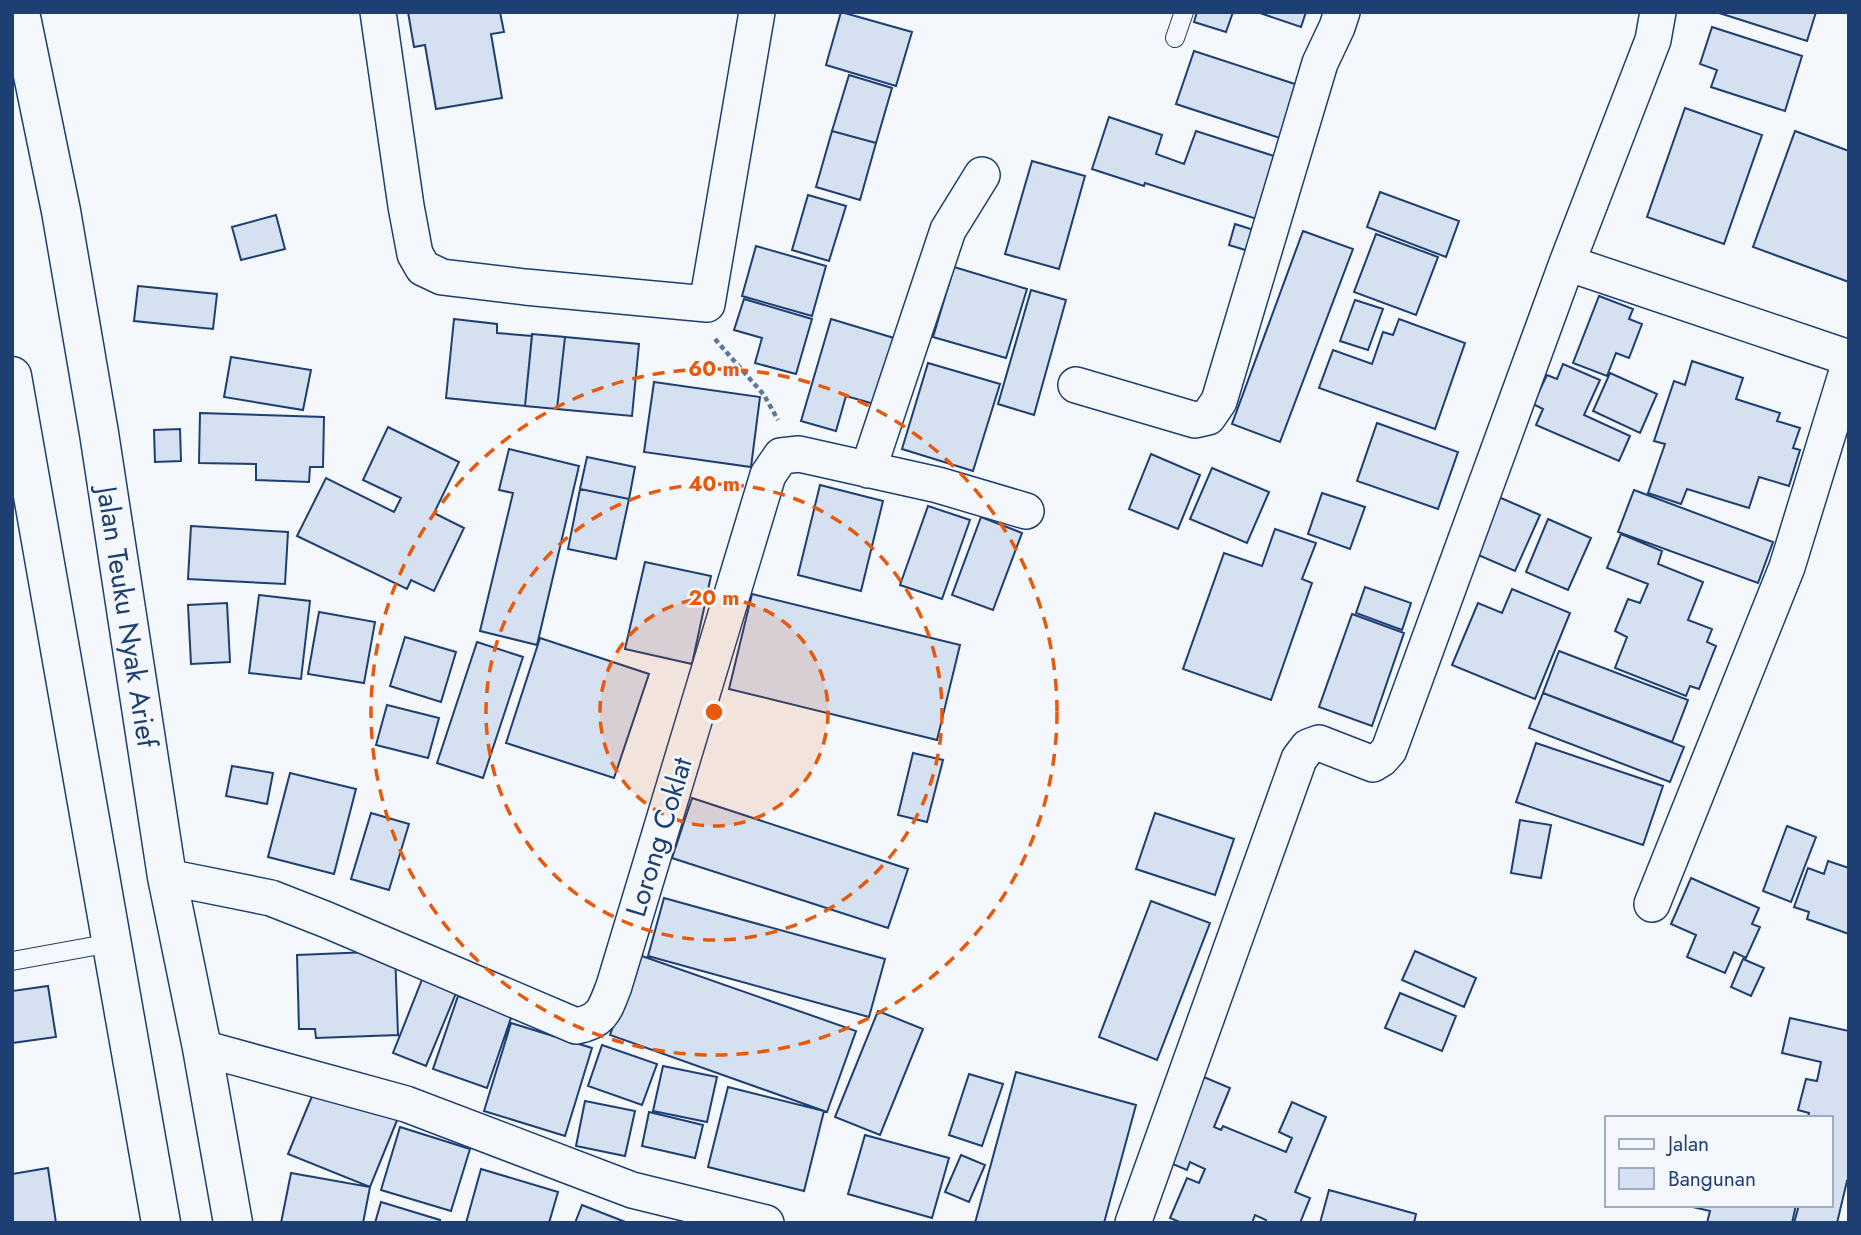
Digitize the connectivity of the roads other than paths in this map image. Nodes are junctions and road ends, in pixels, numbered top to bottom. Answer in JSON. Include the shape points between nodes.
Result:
{"nodes":[{"id":1,"x":20,"y":12,"type":"edge"},
{"id":2,"x":378,"y":12,"type":"edge"},
{"id":3,"x":757,"y":12,"type":"edge"},
{"id":4,"x":1184,"y":12,"type":"edge"},
{"id":5,"x":1342,"y":12,"type":"edge"},
{"id":6,"x":1658,"y":12,"type":"edge"},
{"id":7,"x":1175,"y":38,"type":"dead end"},
{"id":8,"x":982,"y":176,"type":"dead end"},
{"id":9,"x":1567,"y":263,"type":"junction"},
{"id":10,"x":1849,"y":358,"type":"edge"},
{"id":11,"x":1849,"y":365,"type":"edge"},
{"id":12,"x":12,"y":376,"type":"edge"},
{"id":13,"x":1076,"y":385,"type":"dead end"},
{"id":14,"x":868,"y":470,"type":"junction"},
{"id":15,"x":1026,"y":511,"type":"dead end"},
{"id":16,"x":167,"y":877,"type":"junction"},
{"id":17,"x":1652,"y":904,"type":"dead end"},
{"id":18,"x":111,"y":943,"type":"junction"},
{"id":19,"x":12,"y":961,"type":"edge"},
{"id":20,"x":202,"y":1048,"type":"junction"},
{"id":21,"x":161,"y":1223,"type":"edge"},
{"id":22,"x":233,"y":1223,"type":"edge"},
{"id":23,"x":766,"y":1223,"type":"edge"},
{"id":24,"x":1133,"y":1223,"type":"edge"}],
"edges":[{"from":1,"to":16,"type":"highway","name":"Jalan Teuku Nyak Arief","via":[[66,237]]},
{"from":2,"to":3,"type":"street","via":[[405,206],[415,254],[423,268],[442,277],[708,304]]},
{"from":4,"to":7,"type":"lane"},
{"from":5,"to":13,"type":"street","via":[[1320,63],[1219,401],[1208,418],[1195,420]]},
{"from":6,"to":9,"type":"street","via":[[1653,40]]},
{"from":8,"to":14,"type":"street","via":[[948,230]]},
{"from":9,"to":10,"type":"street"},
{"from":9,"to":24,"type":"street","via":[[1389,750],[1373,764],[1319,743],[1308,747],[1299,759]]},
{"from":11,"to":17,"type":"street","via":[[1787,567]]},
{"from":12,"to":18,"type":"highway"},
{"from":14,"to":15,"type":"street"},
{"from":14,"to":16,"type":"street","name":"Lorong Coklat","via":[[799,454],[781,456],[768,475],[614,986],[604,1013],[591,1024],[576,1026],[271,898]]},
{"from":16,"to":20,"type":"highway","name":"Jalan Teuku Nyak Arief"},
{"from":18,"to":19,"type":"lane"},
{"from":18,"to":21,"type":"highway"},
{"from":20,"to":22,"type":"highway","name":"Jalan Teuku Nyak Arief"},
{"from":20,"to":23,"type":"street","via":[[406,1104],[632,1190]]}]}
